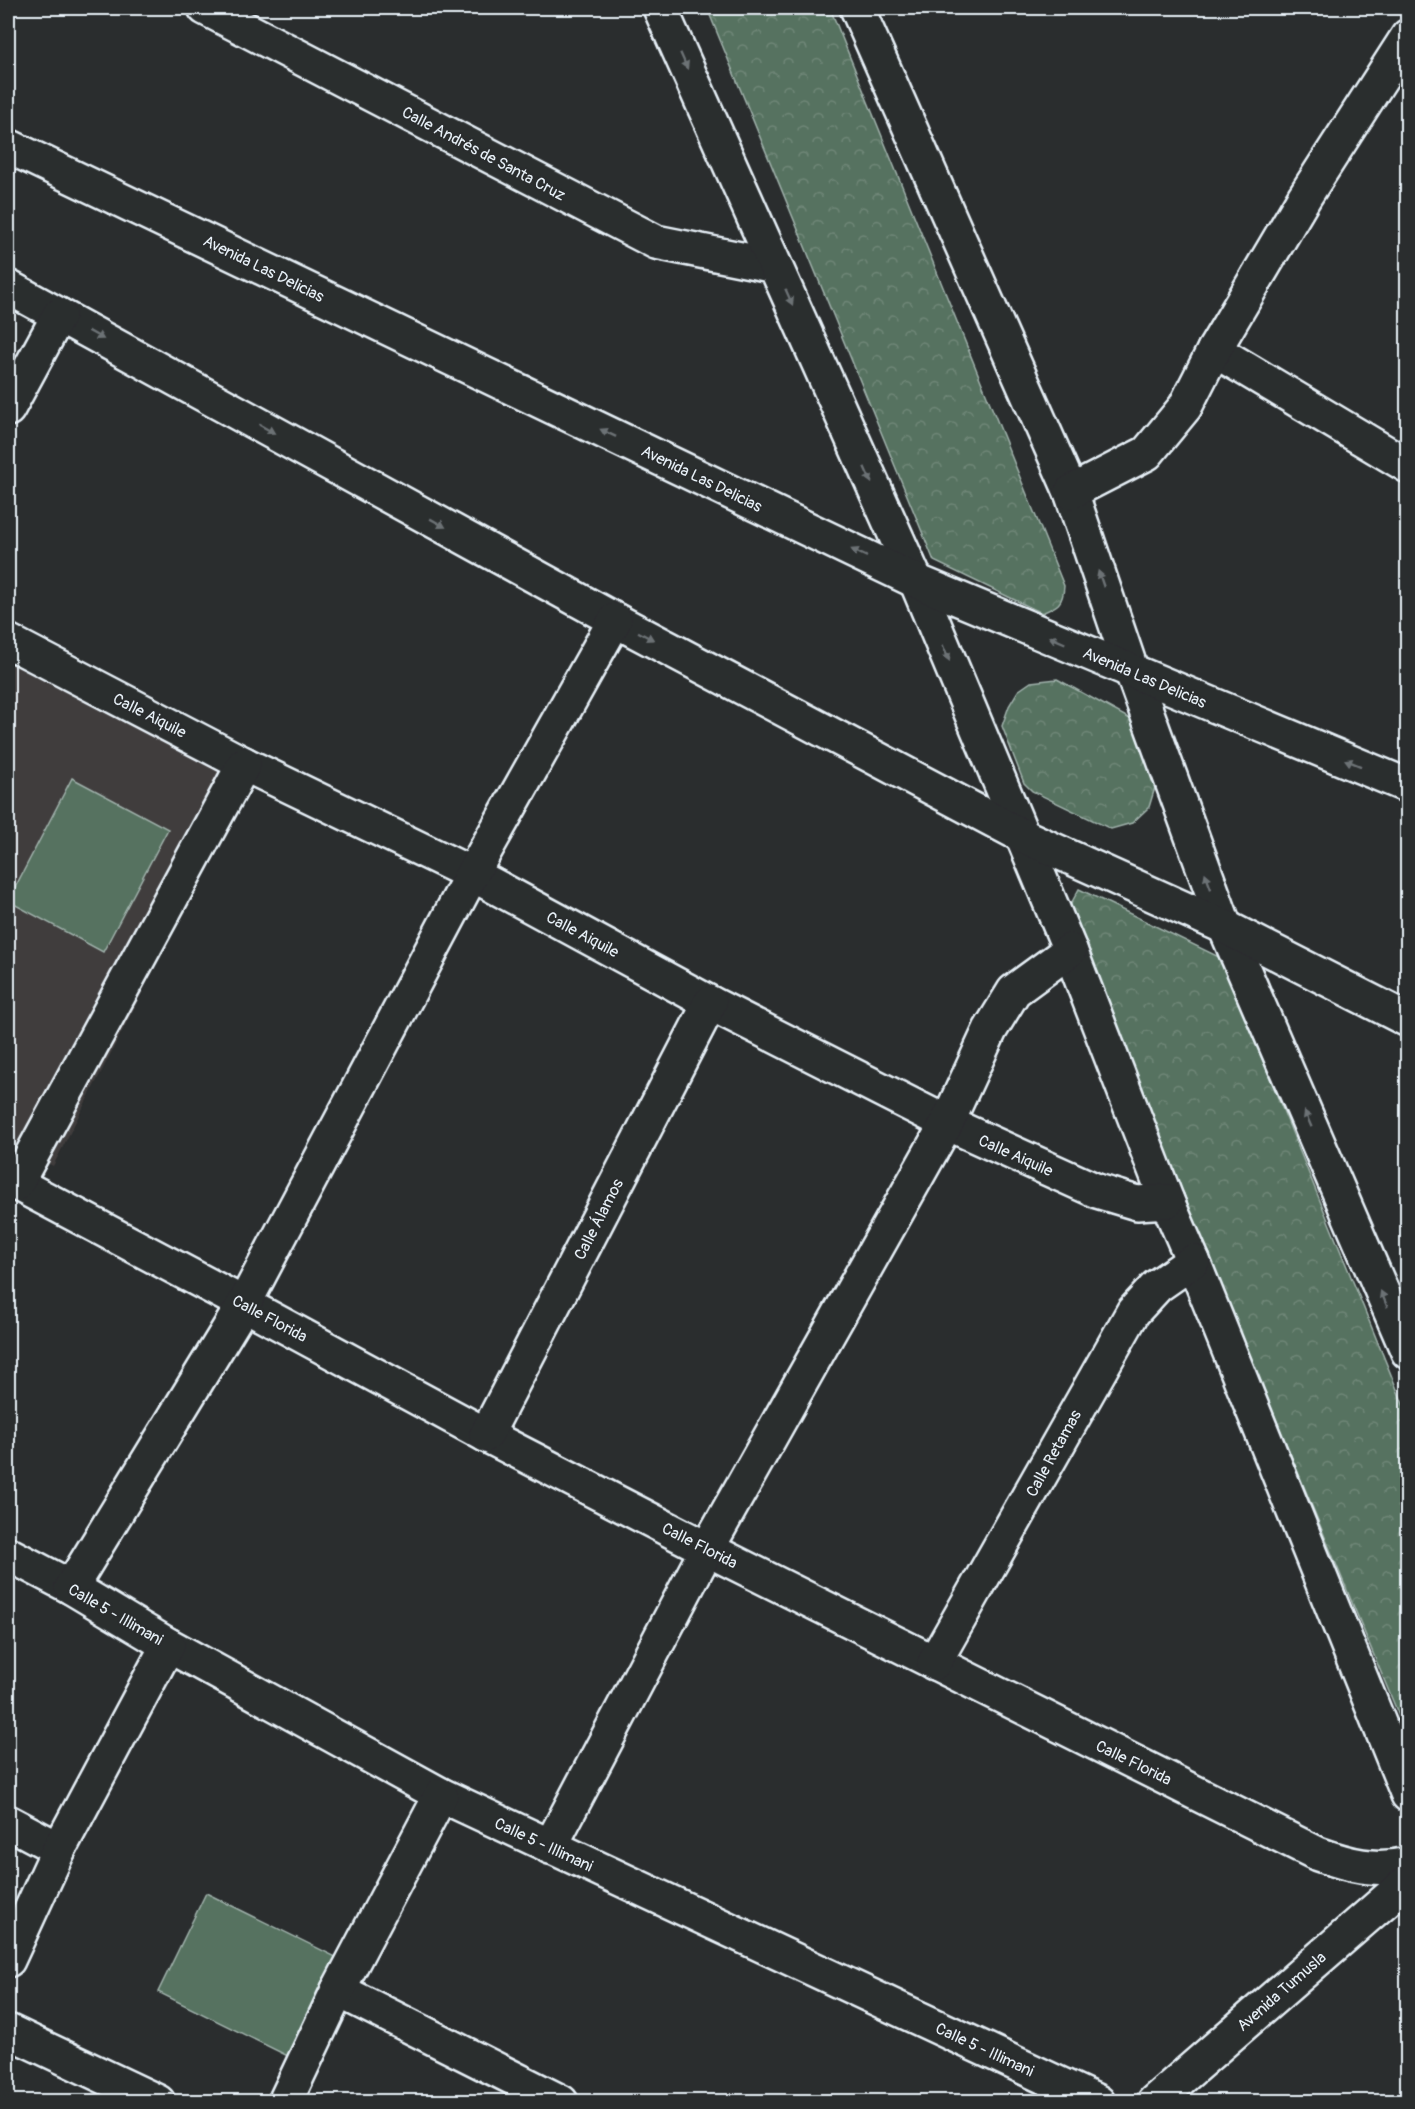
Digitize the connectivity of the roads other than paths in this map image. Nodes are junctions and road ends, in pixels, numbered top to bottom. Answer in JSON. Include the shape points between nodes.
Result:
{"nodes":[{"id":1,"x":205,"y":8,"type":"edge"},
{"id":2,"x":660,"y":8,"type":"edge"},
{"id":3,"x":857,"y":8,"type":"edge"},
{"id":4,"x":1407,"y":36,"type":"edge"},
{"id":5,"x":8,"y":146,"type":"edge"},
{"id":6,"x":775,"y":266,"type":"junction"},
{"id":7,"x":8,"y":287,"type":"edge"},
{"id":8,"x":59,"y":315,"type":"junction"},
{"id":9,"x":1214,"y":350,"type":"junction"},
{"id":10,"x":8,"y":409,"type":"edge"},
{"id":11,"x":1407,"y":466,"type":"edge"},
{"id":12,"x":1071,"y":492,"type":"junction"},
{"id":13,"x":916,"y":581,"type":"junction"},
{"id":14,"x":615,"y":620,"type":"junction"},
{"id":15,"x":8,"y":641,"type":"edge"},
{"id":16,"x":1132,"y":672,"type":"junction"},
{"id":17,"x":244,"y":764,"type":"junction"},
{"id":18,"x":1407,"y":786,"type":"edge"},
{"id":19,"x":1023,"y":836,"type":"junction"},
{"id":20,"x":472,"y":874,"type":"junction"},
{"id":21,"x":1225,"y":927,"type":"junction"},
{"id":22,"x":1070,"y":950,"type":"junction"},
{"id":23,"x":710,"y":1003,"type":"junction"},
{"id":24,"x":1407,"y":1020,"type":"edge"},
{"id":25,"x":947,"y":1123,"type":"junction"},
{"id":26,"x":12,"y":1182,"type":"edge"},
{"id":27,"x":1167,"y":1201,"type":"junction"},
{"id":28,"x":1193,"y":1262,"type":"junction"},
{"id":29,"x":243,"y":1304,"type":"junction"},
{"id":30,"x":1407,"y":1352,"type":"edge"},
{"id":31,"x":486,"y":1435,"type":"junction"},
{"id":32,"x":707,"y":1549,"type":"junction"},
{"id":33,"x":8,"y":1554,"type":"edge"},
{"id":34,"x":71,"y":1587,"type":"junction"},
{"id":35,"x":168,"y":1645,"type":"junction"},
{"id":36,"x":934,"y":1663,"type":"junction"},
{"id":37,"x":441,"y":1795,"type":"junction"},
{"id":38,"x":1407,"y":1795,"type":"edge"},
{"id":39,"x":8,"y":1822,"type":"edge"},
{"id":40,"x":550,"y":1847,"type":"junction"},
{"id":41,"x":59,"y":1849,"type":"junction"},
{"id":42,"x":1407,"y":1864,"type":"edge"},
{"id":43,"x":1407,"y":1881,"type":"edge"},
{"id":44,"x":8,"y":1960,"type":"edge"},
{"id":45,"x":338,"y":1990,"type":"junction"},
{"id":46,"x":8,"y":2031,"type":"edge"},
{"id":47,"x":158,"y":2102,"type":"edge"},
{"id":48,"x":285,"y":2102,"type":"edge"},
{"id":49,"x":561,"y":2102,"type":"edge"},
{"id":50,"x":1098,"y":2102,"type":"edge"},
{"id":51,"x":1154,"y":2102,"type":"edge"}],
"edges":[{"from":1,"to":6,"type":"street","name":"Calle Andrés de Santa Cruz","via":[[656,242]]},
{"from":2,"to":6,"type":"street","one_way":true},
{"from":3,"to":12,"type":"street"},
{"from":4,"to":9,"type":"street","via":[[1305,196]]},
{"from":13,"to":5,"type":"street","name":"Avenida Las Delicias","one_way":true},
{"from":6,"to":13,"type":"street","one_way":true},
{"from":7,"to":8,"type":"street"},
{"from":8,"to":10,"type":"street"},
{"from":8,"to":14,"type":"street","one_way":true},
{"from":9,"to":11,"type":"street"},
{"from":9,"to":12,"type":"street","via":[[1185,407],[1147,453]]},
{"from":16,"to":12,"type":"street","one_way":true},
{"from":16,"to":13,"type":"street","name":"Avenida Las Delicias","one_way":true},
{"from":13,"to":19,"type":"street","one_way":true},
{"from":14,"to":19,"type":"street","one_way":true},
{"from":14,"to":20,"type":"street"},
{"from":15,"to":17,"type":"street","name":"Calle Aiquile"},
{"from":18,"to":16,"type":"street","name":"Avenida Las Delicias","one_way":true},
{"from":21,"to":16,"type":"street","one_way":true},
{"from":17,"to":20,"type":"street","name":"Calle Aiquile"},
{"from":17,"to":26,"type":"street"},
{"from":19,"to":21,"type":"street"},
{"from":19,"to":22,"type":"street"},
{"from":20,"to":23,"type":"street","name":"Calle Aiquile"},
{"from":20,"to":29,"type":"street"},
{"from":21,"to":24,"type":"street"},
{"from":30,"to":21,"type":"street","one_way":true},
{"from":22,"to":25,"type":"street","via":[[1014,990],[990,1030]]},
{"from":22,"to":27,"type":"street"},
{"from":23,"to":25,"type":"street","name":"Calle Aiquile"},
{"from":23,"to":31,"type":"street","name":"Calle Álamos"},
{"from":25,"to":27,"type":"street","name":"Calle Aiquile","via":[[1097,1191],[1137,1203]]},
{"from":25,"to":32,"type":"street"},
{"from":26,"to":29,"type":"street","name":"Calle Florida"},
{"from":27,"to":28,"type":"street"},
{"from":28,"to":36,"type":"street","name":"Calle Retamas","via":[[1157,1286],[1133,1312]]},
{"from":28,"to":38,"type":"street"},
{"from":29,"to":31,"type":"street","name":"Calle Florida"},
{"from":29,"to":34,"type":"street"},
{"from":31,"to":32,"type":"street","name":"Calle Florida"},
{"from":32,"to":36,"type":"street","name":"Calle Florida"},
{"from":32,"to":40,"type":"street"},
{"from":33,"to":34,"type":"street","name":"Calle 5 - Illimani"},
{"from":34,"to":35,"type":"street","name":"Calle 5 - Illimani"},
{"from":35,"to":37,"type":"street","name":"Calle 5 - Illimani"},
{"from":35,"to":41,"type":"street"},
{"from":36,"to":42,"type":"street","name":"Calle Florida","via":[[1318,1854],[1351,1865],[1392,1868]]},
{"from":37,"to":40,"type":"street","name":"Calle 5 - Illimani"},
{"from":37,"to":45,"type":"street"},
{"from":39,"to":41,"type":"street"},
{"from":40,"to":50,"type":"street","name":"Calle 5 - Illimani"},
{"from":41,"to":44,"type":"street"},
{"from":43,"to":51,"type":"street","name":"Avenida Tumusla"},
{"from":45,"to":48,"type":"street"},
{"from":45,"to":49,"type":"street"},
{"from":46,"to":47,"type":"street"}]}
